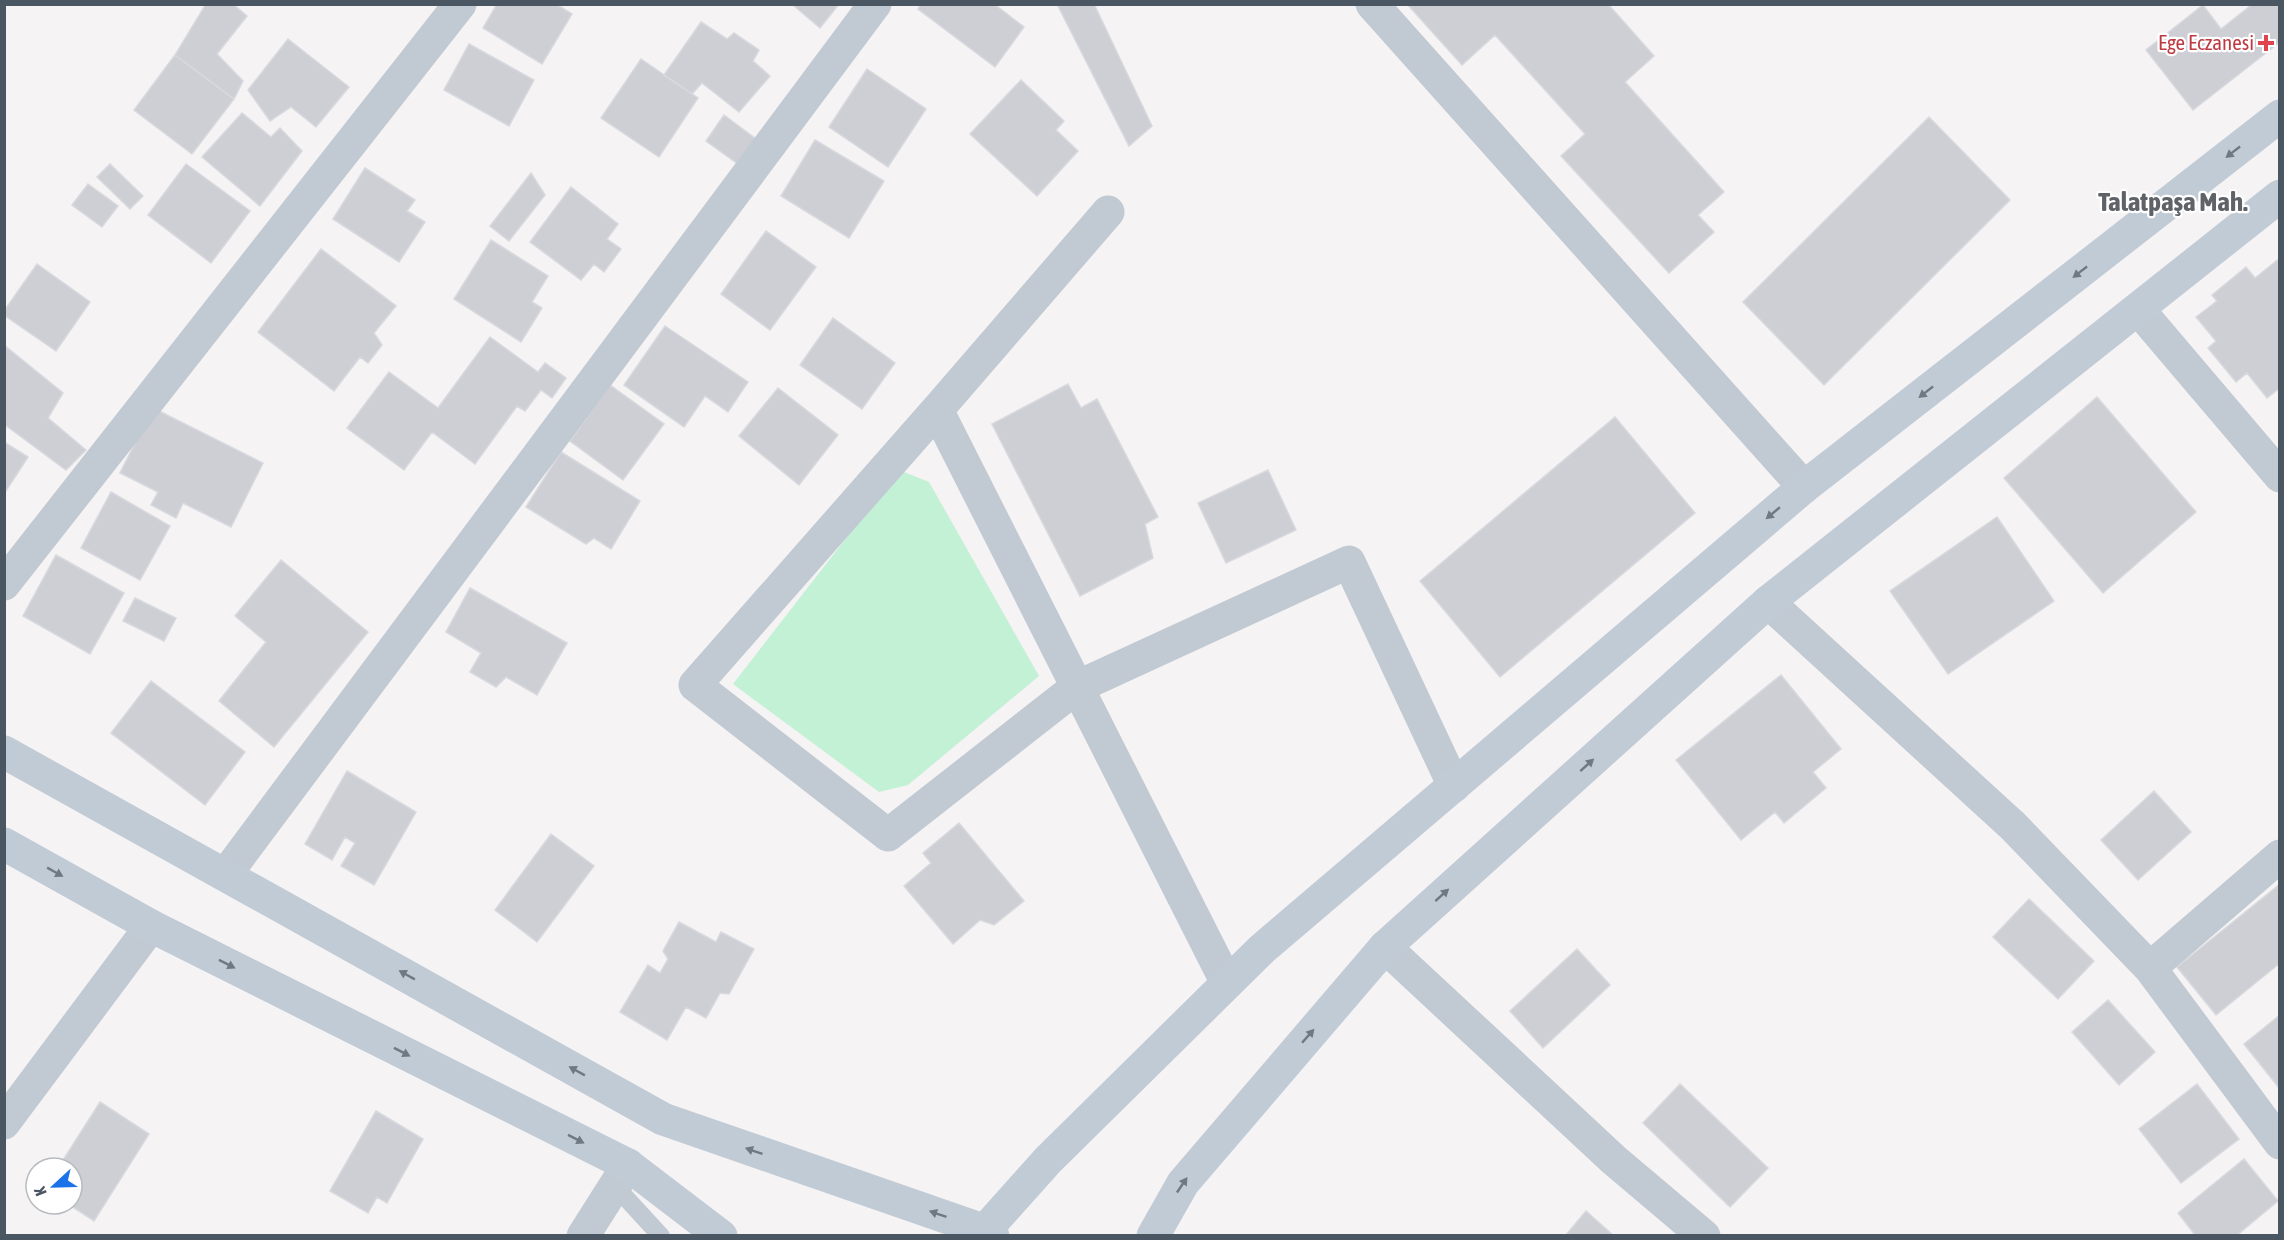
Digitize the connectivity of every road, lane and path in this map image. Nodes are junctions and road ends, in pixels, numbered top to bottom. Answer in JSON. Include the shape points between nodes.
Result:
{"nodes":[{"id":1,"x":460,"y":4,"type":"edge"},
{"id":2,"x":875,"y":4,"type":"edge"},
{"id":3,"x":1372,"y":4,"type":"edge"},
{"id":4,"x":2280,"y":116,"type":"edge"},
{"id":5,"x":2280,"y":196,"type":"edge"},
{"id":6,"x":1108,"y":212,"type":"dead end"},
{"id":7,"x":2139,"y":309,"type":"junction"},
{"id":8,"x":937,"y":410,"type":"junction"},
{"id":9,"x":2280,"y":476,"type":"edge"},
{"id":10,"x":1804,"y":487,"type":"junction"},
{"id":11,"x":4,"y":584,"type":"edge"},
{"id":12,"x":1768,"y":602,"type":"junction"},
{"id":13,"x":1077,"y":687,"type":"junction"},
{"id":14,"x":4,"y":752,"type":"edge"},
{"id":15,"x":1454,"y":786,"type":"junction"},
{"id":16,"x":4,"y":844,"type":"edge"},
{"id":17,"x":2280,"y":856,"type":"edge"},
{"id":18,"x":226,"y":874,"type":"junction"},
{"id":19,"x":151,"y":926,"type":"junction"},
{"id":20,"x":1385,"y":947,"type":"junction"},
{"id":21,"x":2150,"y":968,"type":"junction"},
{"id":22,"x":1227,"y":984,"type":"junction"},
{"id":23,"x":4,"y":1124,"type":"edge"},
{"id":24,"x":2280,"y":1143,"type":"edge"},
{"id":25,"x":621,"y":1176,"type":"junction"},
{"id":26,"x":986,"y":1234,"type":"edge"},
{"id":27,"x":583,"y":1236,"type":"edge"},
{"id":28,"x":661,"y":1236,"type":"edge"},
{"id":29,"x":721,"y":1236,"type":"edge"},
{"id":30,"x":1153,"y":1236,"type":"edge"},
{"id":31,"x":1704,"y":1236,"type":"edge"}],
"edges":[{"from":1,"to":11,"type":"street"},
{"from":2,"to":18,"type":"street"},
{"from":3,"to":10,"type":"street"},
{"from":4,"to":10,"type":"main road","one_way":true},
{"from":5,"to":7,"type":"main road"},
{"from":6,"to":8,"type":"street"},
{"from":7,"to":9,"type":"street"},
{"from":7,"to":12,"type":"main road"},
{"from":8,"to":13,"type":"street"},
{"from":8,"to":13,"type":"street","via":[[695,684],[888,835]]},
{"from":10,"to":15,"type":"main road","one_way":true},
{"from":20,"to":12,"type":"main road","one_way":true},
{"from":12,"to":21,"type":"street","via":[[2013,826]]},
{"from":13,"to":15,"type":"street","via":[[1349,562]]},
{"from":13,"to":22,"type":"street"},
{"from":14,"to":18,"type":"main road"},
{"from":15,"to":22,"type":"main road","via":[[1262,949]]},
{"from":16,"to":19,"type":"main road","one_way":true},
{"from":17,"to":21,"type":"street"},
{"from":26,"to":18,"type":"main road","one_way":true,"via":[[663,1119]]},
{"from":19,"to":23,"type":"street"},
{"from":19,"to":25,"type":"main road","one_way":true},
{"from":30,"to":20,"type":"main road","one_way":true,"via":[[1183,1183]]},
{"from":20,"to":31,"type":"street","via":[[1614,1160]]},
{"from":21,"to":24,"type":"street"},
{"from":22,"to":26,"type":"main road","via":[[1048,1160]]},
{"from":25,"to":27,"type":"street"},
{"from":25,"to":28,"type":"lane"},
{"from":25,"to":29,"type":"main road"}]}
